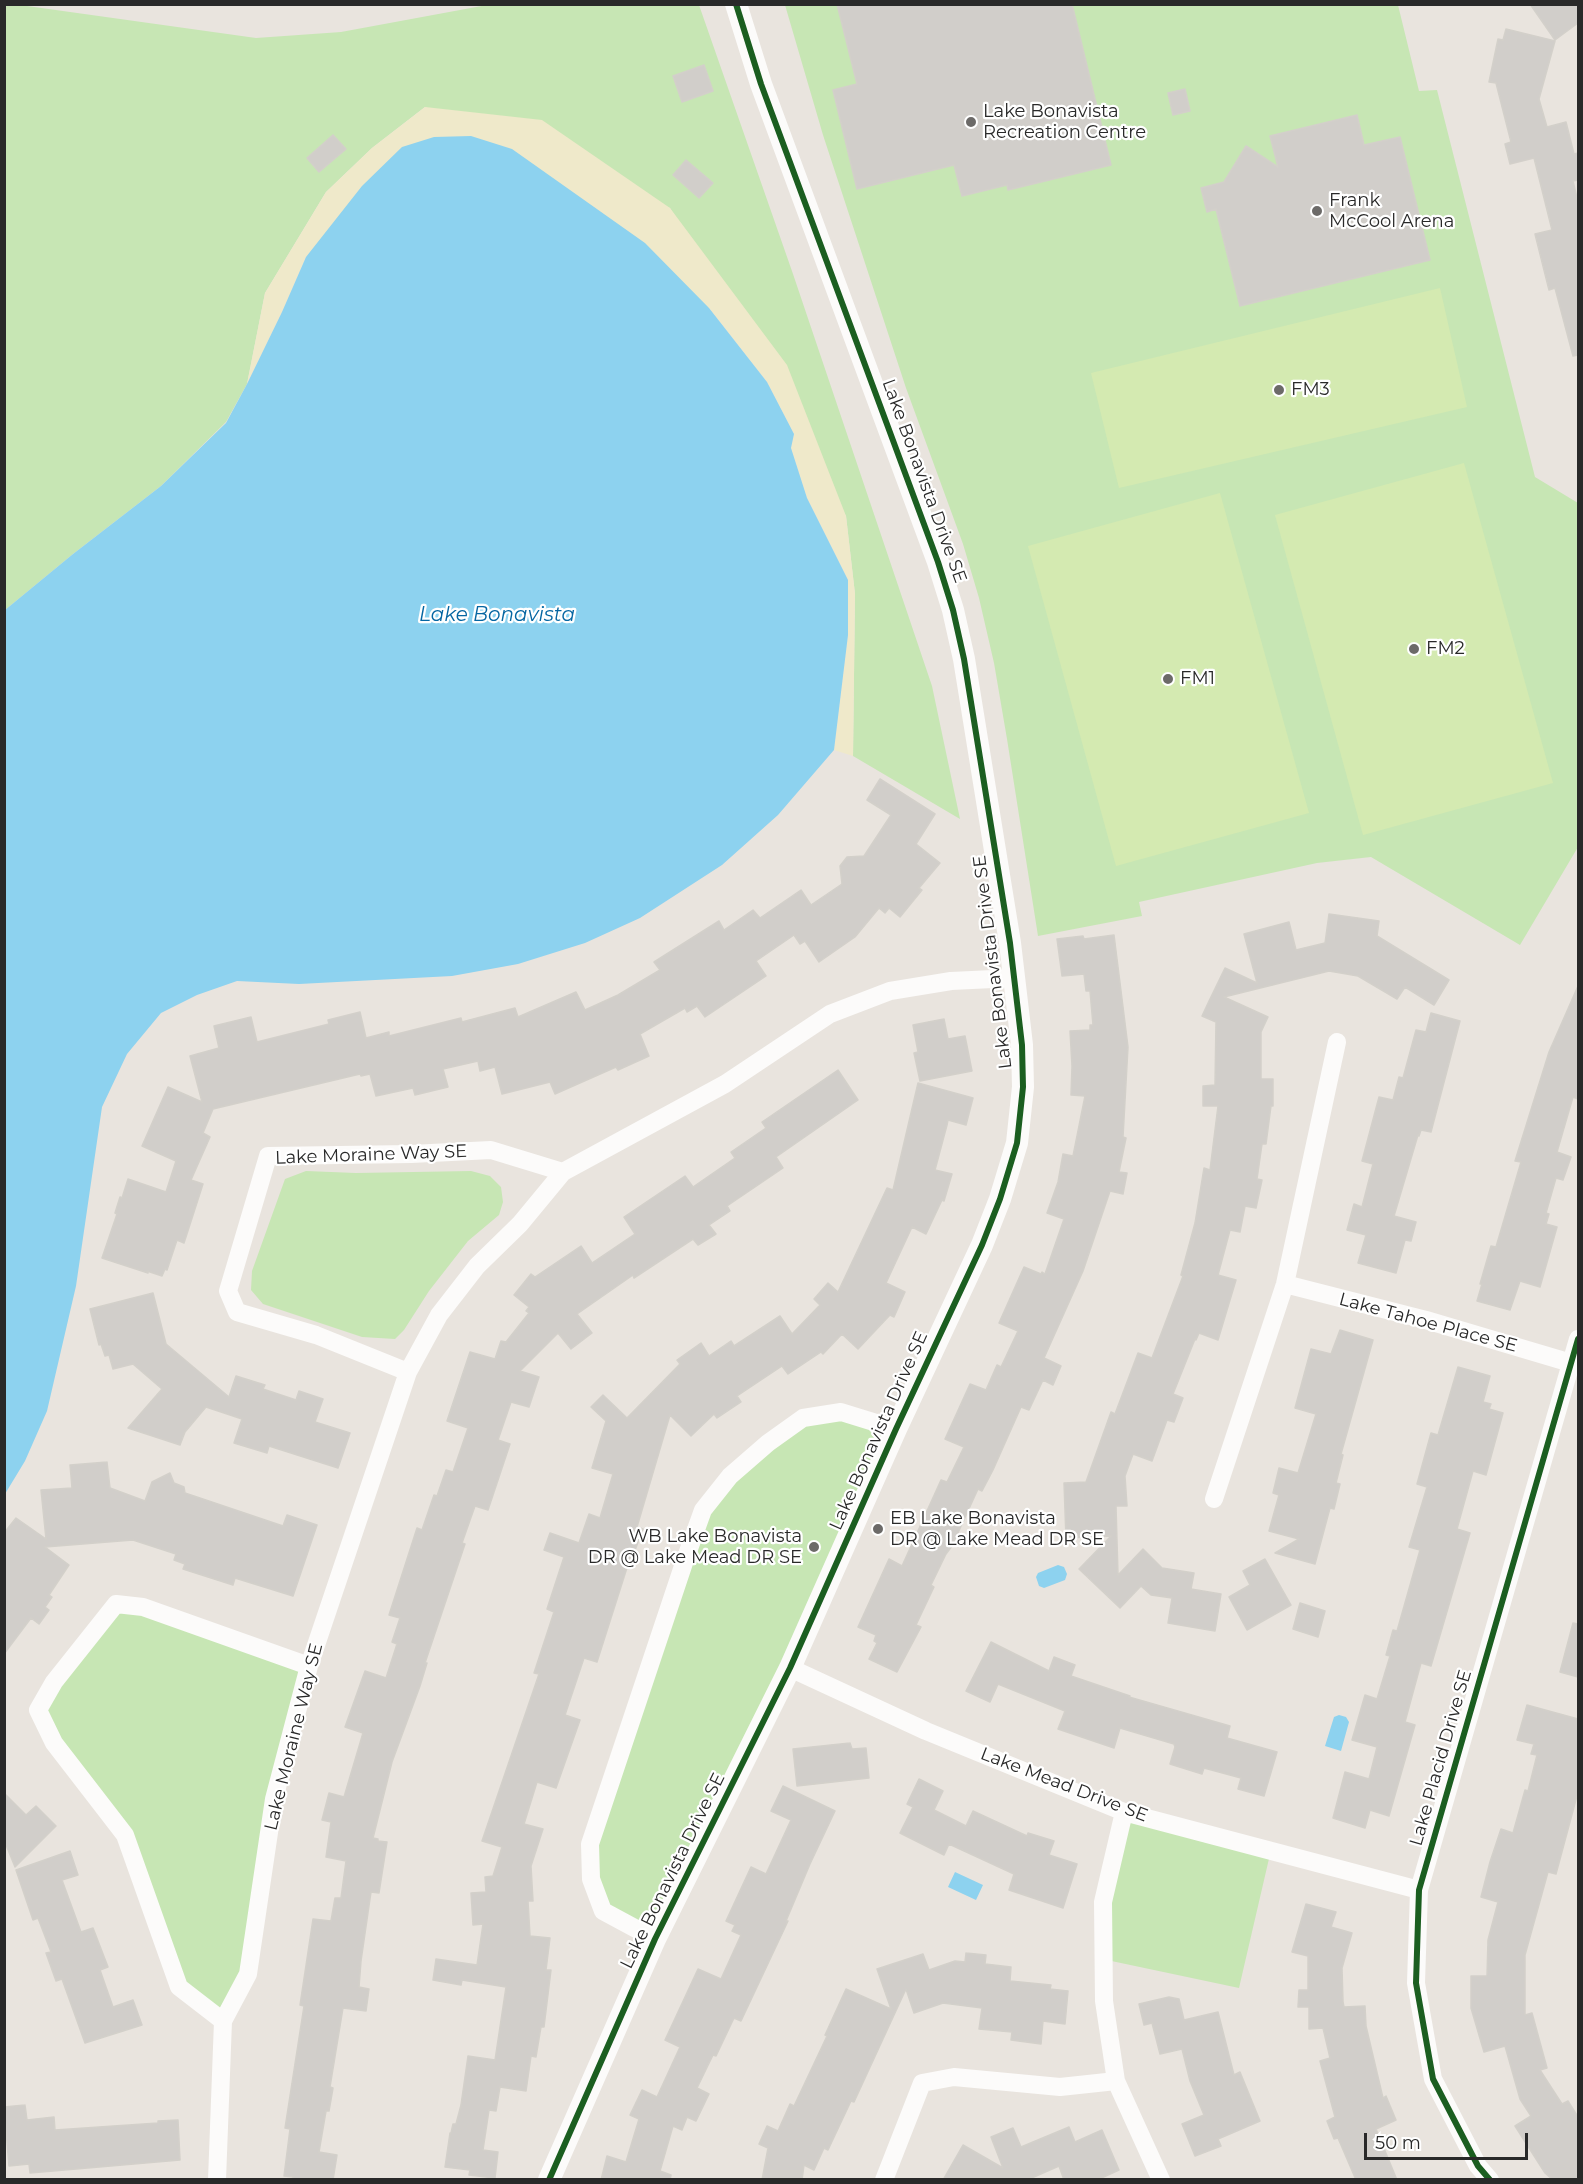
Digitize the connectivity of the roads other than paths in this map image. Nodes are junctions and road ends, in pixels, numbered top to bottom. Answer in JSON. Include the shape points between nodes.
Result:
{"nodes":[{"id":1,"x":736,"y":4,"type":"edge"},
{"id":2,"x":1014,"y":978,"type":"junction"},
{"id":3,"x":1336,"y":1042,"type":"dead end"},
{"id":4,"x":563,"y":1172,"type":"junction"},
{"id":5,"x":1285,"y":1284,"type":"junction"},
{"id":6,"x":1578,"y":1339,"type":"edge"},
{"id":7,"x":1571,"y":1363,"type":"junction"},
{"id":8,"x":408,"y":1372,"type":"junction"},
{"id":9,"x":896,"y":1429,"type":"junction"},
{"id":10,"x":1214,"y":1499,"type":"dead end"},
{"id":11,"x":309,"y":1666,"type":"junction"},
{"id":12,"x":790,"y":1668,"type":"junction"},
{"id":13,"x":1124,"y":1812,"type":"junction"},
{"id":14,"x":1419,"y":1890,"type":"junction"},
{"id":15,"x":655,"y":1939,"type":"junction"},
{"id":16,"x":223,"y":2021,"type":"junction"},
{"id":17,"x":1116,"y":2081,"type":"junction"},
{"id":18,"x":217,"y":2180,"type":"edge"},
{"id":19,"x":549,"y":2180,"type":"edge"},
{"id":20,"x":884,"y":2180,"type":"edge"},
{"id":21,"x":1161,"y":2180,"type":"edge"},
{"id":22,"x":1490,"y":2180,"type":"edge"}],
"edges":[{"from":1,"to":2,"type":"street","name":"Lake Bonavista Drive SE","via":[[761,84],[923,519],[953,610]]},
{"from":2,"to":4,"type":"street","name":"Lake Moraine Way SE","via":[[951,981],[890,991],[830,1014],[725,1084]]},
{"from":2,"to":9,"type":"street","name":"Lake Bonavista Drive SE","via":[[1023,1087],[1017,1143],[982,1245]]},
{"from":3,"to":5,"type":"street"},
{"from":4,"to":8,"type":"street","name":"Lake Moraine Way SE","via":[[520,1224],[477,1266],[439,1315]]},
{"from":4,"to":8,"type":"street","name":"Lake Moraine Way SE","via":[[491,1150],[268,1156],[228,1291],[237,1312],[316,1335]]},
{"from":5,"to":7,"type":"street","name":"Lake Tahoe Place SE"},
{"from":5,"to":10,"type":"street"},
{"from":6,"to":7,"type":"street","name":"Lake Placid Drive SE"},
{"from":7,"to":14,"type":"street","name":"Lake Placid Drive SE"},
{"from":8,"to":11,"type":"street","name":"Lake Moraine Way SE"},
{"from":9,"to":12,"type":"street","name":"Lake Bonavista Drive SE"},
{"from":9,"to":15,"type":"street","name":"Lake Bonavista Drive SE","via":[[841,1412],[803,1418],[730,1476],[703,1510],[590,1844],[591,1879],[603,1911]]},
{"from":11,"to":16,"type":"street","name":"Lake Moraine Way SE","via":[[274,1799],[248,1974]]},
{"from":11,"to":16,"type":"street","via":[[143,1607],[116,1604],[54,1682],[38,1710],[54,1743],[125,1835],[179,1988]]},
{"from":12,"to":13,"type":"street","name":"Lake Mead Drive SE","via":[[926,1731]]},
{"from":12,"to":15,"type":"street","name":"Lake Bonavista Drive SE"},
{"from":13,"to":14,"type":"street","name":"Lake Mead Drive SE"},
{"from":13,"to":17,"type":"street","via":[[1103,1902],[1104,2001]]},
{"from":14,"to":22,"type":"street","name":"Lake Placid Drive SE","via":[[1416,1983],[1433,2079],[1478,2166]]},
{"from":15,"to":19,"type":"street","name":"Lake Bonavista Drive SE"},
{"from":16,"to":18,"type":"street","name":"Lake Moraine Way SE"},
{"from":17,"to":20,"type":"street","via":[[1060,2087],[954,2077],[922,2083]]},
{"from":17,"to":21,"type":"street"}]}
